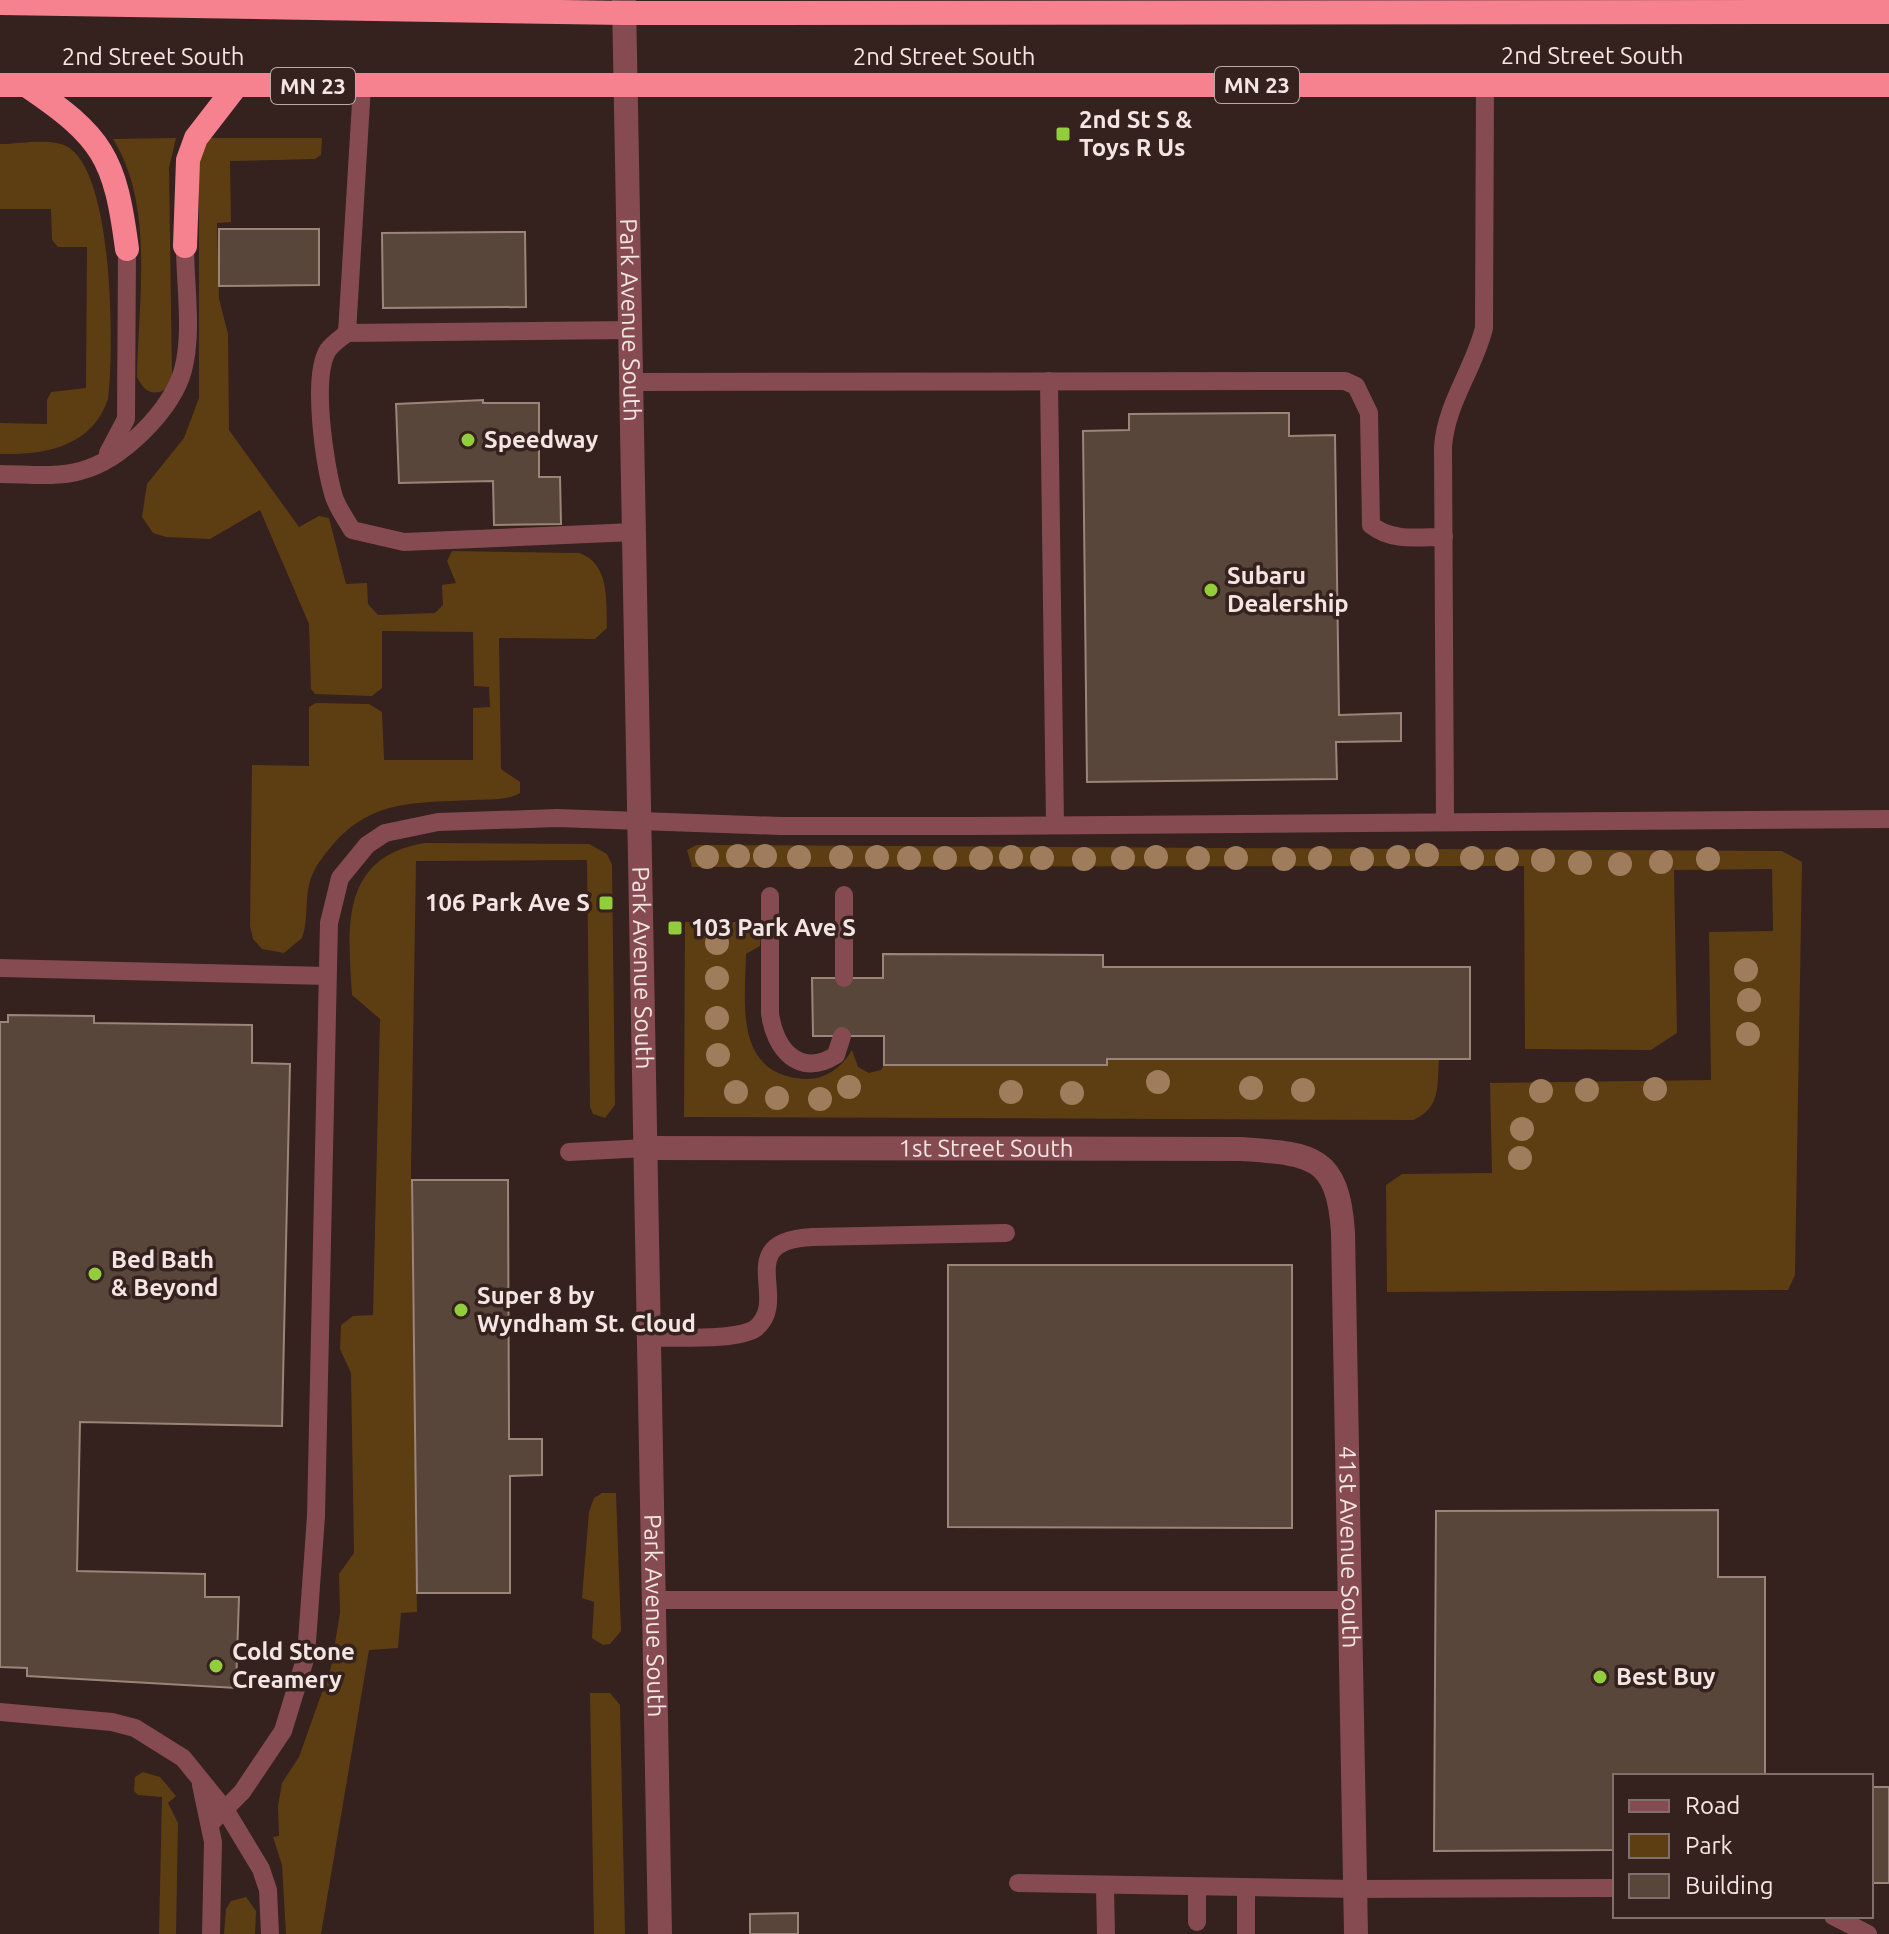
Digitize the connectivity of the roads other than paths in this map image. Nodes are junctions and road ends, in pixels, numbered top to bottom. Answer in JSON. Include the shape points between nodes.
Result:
{"nodes":[{"id":1,"x":0,"y":3,"type":"edge"},
{"id":2,"x":148,"y":3,"type":"edge"},
{"id":3,"x":227,"y":3,"type":"edge"},
{"id":4,"x":624,"y":6,"type":"edge"},
{"id":5,"x":1721,"y":6,"type":"edge"},
{"id":6,"x":1889,"y":12,"type":"edge"},
{"id":7,"x":0,"y":85,"type":"edge"},
{"id":8,"x":26,"y":85,"type":"junction"},
{"id":9,"x":237,"y":85,"type":"junction"},
{"id":10,"x":1485,"y":85,"type":"junction"},
{"id":11,"x":1889,"y":85,"type":"edge"},
{"id":12,"x":362,"y":86,"type":"junction"},
{"id":13,"x":626,"y":86,"type":"junction"},
{"id":14,"x":185,"y":246,"type":"joint"},
{"id":15,"x":127,"y":249,"type":"joint"},
{"id":16,"x":630,"y":330,"type":"junction"},
{"id":17,"x":347,"y":333,"type":"junction"},
{"id":18,"x":1049,"y":381,"type":"junction"},
{"id":19,"x":631,"y":382,"type":"junction"},
{"id":20,"x":94,"y":466,"type":"junction"},
{"id":21,"x":0,"y":474,"type":"edge"},
{"id":22,"x":634,"y":532,"type":"junction"},
{"id":23,"x":1444,"y":537,"type":"junction"},
{"id":24,"x":639,"y":819,"type":"junction"},
{"id":25,"x":1889,"y":819,"type":"edge"},
{"id":26,"x":1445,"y":822,"type":"junction"},
{"id":27,"x":1055,"y":825,"type":"junction"},
{"id":28,"x":844,"y":895,"type":"dead end"},
{"id":29,"x":770,"y":896,"type":"dead end"},
{"id":30,"x":0,"y":968,"type":"edge"},
{"id":31,"x":327,"y":976,"type":"junction"},
{"id":32,"x":844,"y":978,"type":"dead end"},
{"id":33,"x":842,"y":1036,"type":"dead end"},
{"id":34,"x":646,"y":1148,"type":"junction"},
{"id":35,"x":569,"y":1152,"type":"dead end"},
{"id":36,"x":1323,"y":1166,"type":"joint"},
{"id":37,"x":1006,"y":1233,"type":"dead end"},
{"id":38,"x":650,"y":1338,"type":"junction"},
{"id":39,"x":655,"y":1600,"type":"junction"},
{"id":40,"x":1349,"y":1600,"type":"junction"},
{"id":41,"x":0,"y":1712,"type":"edge"},
{"id":42,"x":218,"y":1817,"type":"junction"},
{"id":43,"x":1018,"y":1883,"type":"dead end"},
{"id":44,"x":1105,"y":1887,"type":"junction"},
{"id":45,"x":1197,"y":1887,"type":"junction"},
{"id":46,"x":1246,"y":1887,"type":"junction"},
{"id":47,"x":1613,"y":1888,"type":"edge"},
{"id":48,"x":1355,"y":1889,"type":"junction"},
{"id":49,"x":1837,"y":1918,"type":"edge"},
{"id":50,"x":1197,"y":1922,"type":"dead end"},
{"id":51,"x":211,"y":1934,"type":"edge"},
{"id":52,"x":270,"y":1934,"type":"edge"},
{"id":53,"x":660,"y":1934,"type":"edge"},
{"id":54,"x":1106,"y":1934,"type":"edge"},
{"id":55,"x":1246,"y":1934,"type":"edge"},
{"id":56,"x":1356,"y":1934,"type":"edge"},
{"id":57,"x":1868,"y":1934,"type":"edge"}],
"edges":[{"from":1,"to":2,"type":"highway","name":"2nd Street South"},
{"from":2,"to":3,"type":"highway","name":"2nd Street South"},
{"from":3,"to":4,"type":"highway","name":"2nd Street South"},
{"from":4,"to":5,"type":"highway","name":"2nd Street South"},
{"from":4,"to":13,"type":"street","name":"Park Avenue South"},
{"from":5,"to":6,"type":"highway","name":"2nd Street South"},
{"from":7,"to":8,"type":"highway","name":"2nd Street South","number":"MN 23"},
{"from":8,"to":9,"type":"highway","name":"2nd Street South","number":"MN 23"},
{"from":8,"to":15,"type":"highway","via":[[73,117],[100,147],[118,188]]},
{"from":9,"to":12,"type":"highway","name":"2nd Street South","number":"MN 23"},
{"from":9,"to":14,"type":"highway","via":[[196,138],[188,160]]},
{"from":10,"to":11,"type":"highway","name":"2nd Street South","number":"MN 23"},
{"from":10,"to":13,"type":"highway","name":"2nd Street South","number":"MN 23"},
{"from":10,"to":23,"type":"lane","via":[[1484,328],[1445,427]]},
{"from":12,"to":13,"type":"highway","name":"2nd Street South","number":"MN 23"},
{"from":12,"to":17,"type":"lane"},
{"from":13,"to":16,"type":"street","name":"Park Avenue South"},
{"from":14,"to":20,"type":"lane","via":[[186,347],[176,390],[130,443]]},
{"from":15,"to":20,"type":"lane","via":[[126,419],[109,452]]},
{"from":16,"to":17,"type":"lane"},
{"from":16,"to":19,"type":"street","name":"Park Avenue South"},
{"from":17,"to":22,"type":"lane","via":[[329,350],[321,401],[328,473],[335,501],[352,530],[404,542]]},
{"from":18,"to":19,"type":"lane"},
{"from":18,"to":23,"type":"lane","via":[[1329,380],[1356,386],[1369,413],[1371,525],[1398,538]]},
{"from":18,"to":27,"type":"lane"},
{"from":19,"to":22,"type":"street","name":"Park Avenue South"},
{"from":20,"to":21,"type":"lane","via":[[58,474]]},
{"from":22,"to":24,"type":"street","name":"Park Avenue South"},
{"from":23,"to":26,"type":"lane"},
{"from":24,"to":27,"type":"lane","via":[[780,826]]},
{"from":24,"to":31,"type":"lane","via":[[438,822],[385,833],[367,845],[340,878],[329,923]]},
{"from":24,"to":34,"type":"street","name":"Park Avenue South"},
{"from":25,"to":26,"type":"lane"},
{"from":26,"to":27,"type":"lane"},
{"from":28,"to":32,"type":"lane"},
{"from":29,"to":33,"type":"lane","via":[[772,1032],[781,1049],[805,1064],[836,1055]]},
{"from":30,"to":31,"type":"lane"},
{"from":31,"to":42,"type":"lane","via":[[316,1516],[306,1656],[283,1731],[259,1771]]},
{"from":34,"to":35,"type":"lane"},
{"from":34,"to":36,"type":"street","name":"1st Street South","via":[[1242,1149],[1307,1157]]},
{"from":34,"to":38,"type":"street","name":"Park Avenue South"},
{"from":36,"to":40,"type":"street","name":"41st Avenue South","via":[[1341,1201],[1343,1232]]},
{"from":37,"to":38,"type":"lane","via":[[783,1241],[766,1264],[766,1307],[756,1328],[728,1335]]},
{"from":38,"to":39,"type":"street","name":"Park Avenue South"},
{"from":39,"to":40,"type":"lane"},
{"from":39,"to":53,"type":"street","name":"Park Avenue South"},
{"from":40,"to":48,"type":"street","name":"41st Avenue South"},
{"from":41,"to":42,"type":"lane","via":[[135,1728],[183,1758]]},
{"from":42,"to":51,"type":"lane"},
{"from":42,"to":52,"type":"lane","via":[[261,1869],[268,1890]]},
{"from":43,"to":44,"type":"lane"},
{"from":44,"to":45,"type":"lane"},
{"from":44,"to":54,"type":"lane"},
{"from":45,"to":46,"type":"lane"},
{"from":45,"to":50,"type":"lane"},
{"from":46,"to":48,"type":"lane"},
{"from":46,"to":55,"type":"lane"},
{"from":47,"to":48,"type":"lane"},
{"from":48,"to":56,"type":"street","name":"41st Avenue South"},
{"from":49,"to":57,"type":"lane"}]}
